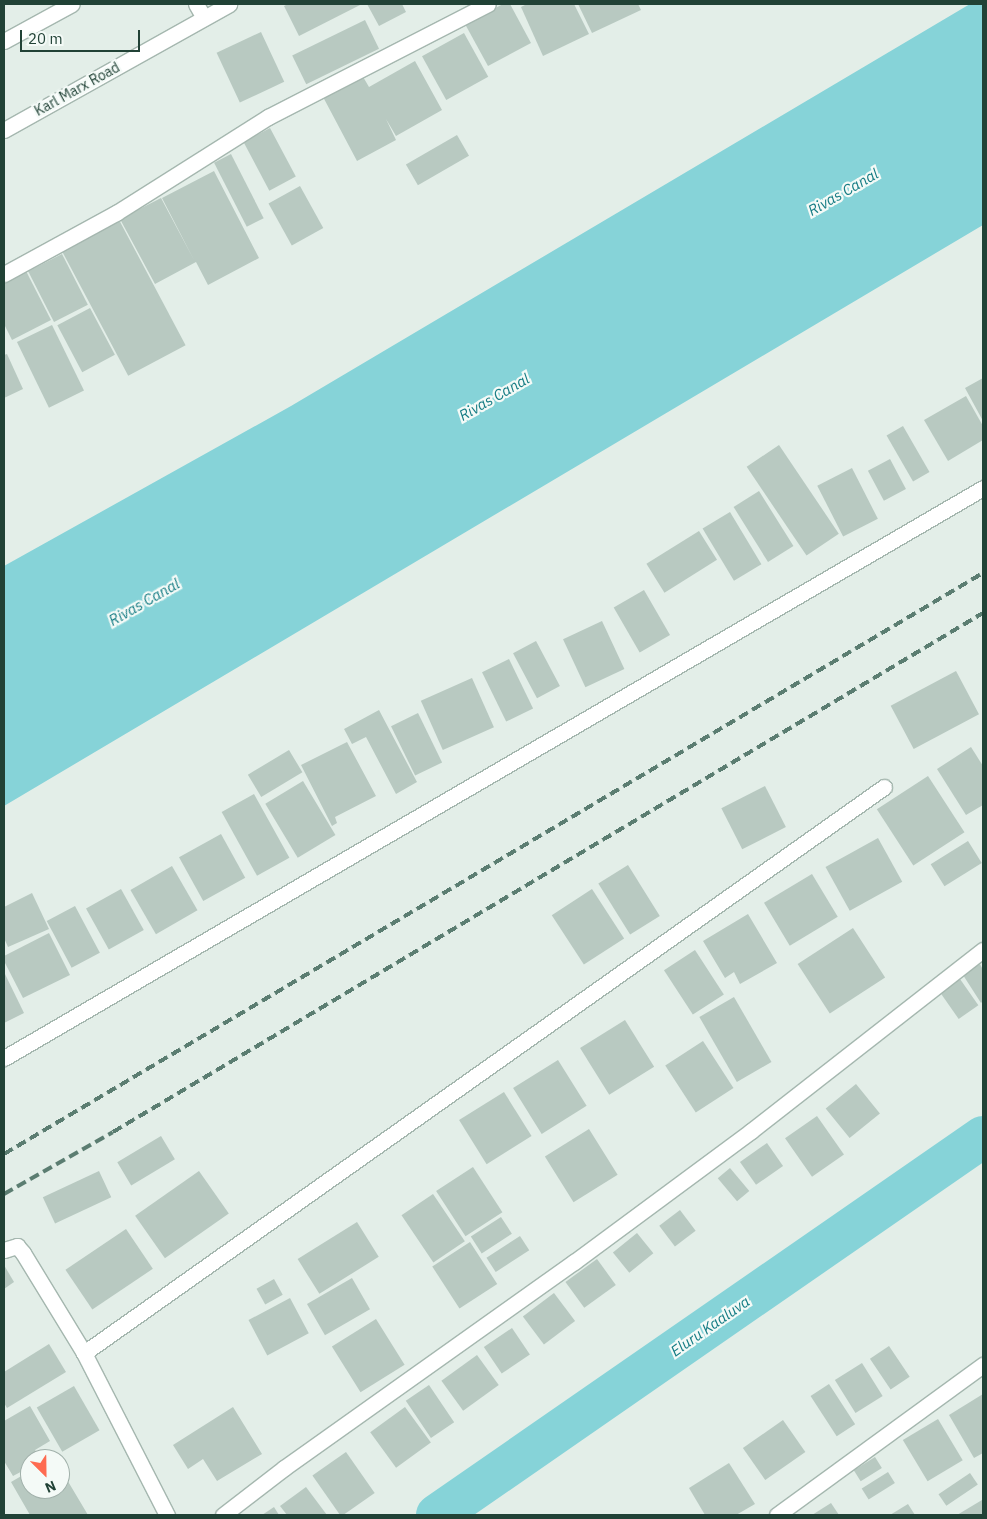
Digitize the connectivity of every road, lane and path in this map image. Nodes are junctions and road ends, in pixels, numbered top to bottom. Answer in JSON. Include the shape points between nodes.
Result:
{"nodes":[{"id":1,"x":72,"y":4,"type":"edge"},
{"id":2,"x":196,"y":4,"type":"edge"},
{"id":3,"x":229,"y":4,"type":"edge"},
{"id":4,"x":488,"y":4,"type":"edge"},
{"id":5,"x":204,"y":18,"type":"junction"},
{"id":6,"x":4,"y":41,"type":"edge"},
{"id":7,"x":4,"y":130,"type":"edge"},
{"id":8,"x":4,"y":274,"type":"edge"},
{"id":9,"x":983,"y":488,"type":"edge"},
{"id":10,"x":884,"y":787,"type":"dead end"},
{"id":11,"x":983,"y":950,"type":"edge"},
{"id":12,"x":4,"y":1058,"type":"edge"},
{"id":13,"x":4,"y":1250,"type":"edge"},
{"id":14,"x":84,"y":1353,"type":"junction"},
{"id":15,"x":983,"y":1365,"type":"edge"},
{"id":16,"x":167,"y":1515,"type":"edge"},
{"id":17,"x":223,"y":1515,"type":"edge"},
{"id":18,"x":778,"y":1515,"type":"edge"}],
"edges":[{"from":1,"to":6,"type":"street"},
{"from":2,"to":5,"type":"street"},
{"from":3,"to":5,"type":"street","name":"Karl Marx Road"},
{"from":4,"to":8,"type":"street","via":[[268,117],[116,213]]},
{"from":5,"to":7,"type":"street","name":"Karl Marx Road"},
{"from":9,"to":12,"type":"street"},
{"from":10,"to":14,"type":"street"},
{"from":11,"to":17,"type":"street","via":[[752,1131]]},
{"from":13,"to":14,"type":"street","via":[[17,1246],[23,1253]]},
{"from":14,"to":16,"type":"street"},
{"from":15,"to":18,"type":"street"}]}
